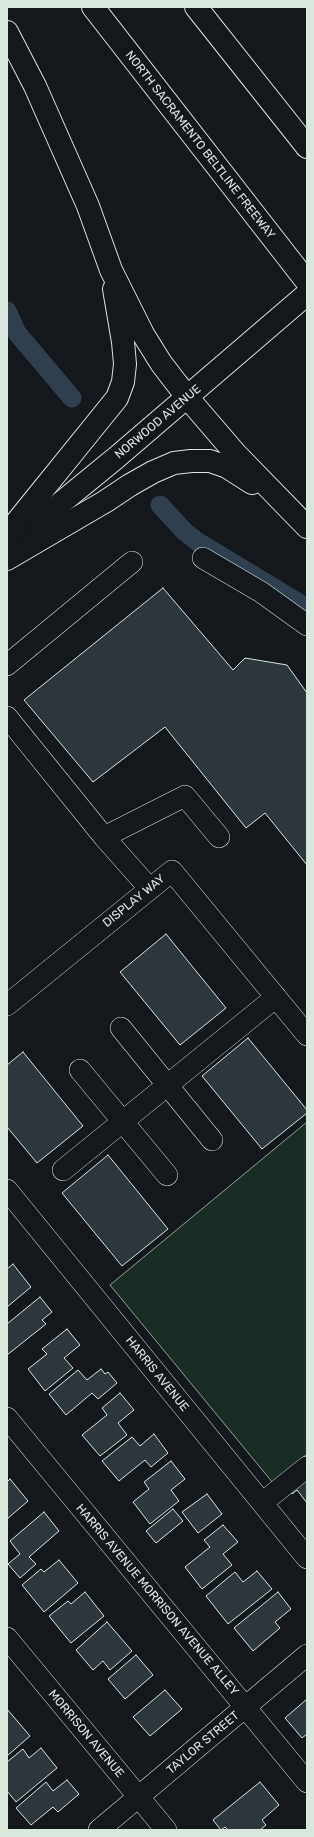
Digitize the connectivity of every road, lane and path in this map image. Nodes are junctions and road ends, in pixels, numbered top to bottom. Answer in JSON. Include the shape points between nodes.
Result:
{"nodes":[{"id":1,"x":93,"y":7,"type":"edge"},
{"id":2,"x":196,"y":7,"type":"edge"},
{"id":3,"x":7,"y":32,"type":"edge"},
{"id":4,"x":307,"y":147,"type":"edge"},
{"id":5,"x":111,"y":270,"type":"junction"},
{"id":6,"x":307,"y":282,"type":"edge"},
{"id":7,"x":307,"y":294,"type":"edge"},
{"id":8,"x":186,"y":397,"type":"junction"},
{"id":9,"x":307,"y":528,"type":"edge"},
{"id":10,"x":7,"y":534,"type":"edge"},
{"id":11,"x":7,"y":547,"type":"edge"},
{"id":12,"x":203,"y":558,"type":"dead end"},
{"id":13,"x":7,"y":559,"type":"edge"},
{"id":14,"x":132,"y":562,"type":"dead end"},
{"id":15,"x":307,"y":625,"type":"edge"},
{"id":16,"x":7,"y":665,"type":"edge"},
{"id":17,"x":7,"y":717,"type":"edge"},
{"id":18,"x":104,"y":837,"type":"junction"},
{"id":19,"x":219,"y":837,"type":"dead end"},
{"id":20,"x":150,"y":889,"type":"junction"},
{"id":21,"x":276,"y":997,"type":"junction"},
{"id":22,"x":7,"y":1005,"type":"edge"},
{"id":23,"x":121,"y":1028,"type":"dead end"},
{"id":24,"x":307,"y":1035,"type":"edge"},
{"id":25,"x":80,"y":1070,"type":"dead end"},
{"id":26,"x":168,"y":1085,"type":"junction"},
{"id":27,"x":123,"y":1121,"type":"junction"},
{"id":28,"x":212,"y":1140,"type":"dead end"},
{"id":29,"x":63,"y":1170,"type":"dead end"},
{"id":30,"x":167,"y":1175,"type":"dead end"},
{"id":31,"x":7,"y":1190,"type":"edge"},
{"id":32,"x":7,"y":1418,"type":"edge"},
{"id":33,"x":307,"y":1467,"type":"edge"},
{"id":34,"x":262,"y":1504,"type":"junction"},
{"id":35,"x":307,"y":1558,"type":"edge"},
{"id":36,"x":7,"y":1638,"type":"edge"},
{"id":37,"x":307,"y":1655,"type":"edge"},
{"id":38,"x":246,"y":1707,"type":"junction"},
{"id":39,"x":307,"y":1782,"type":"edge"},
{"id":40,"x":138,"y":1797,"type":"junction"},
{"id":41,"x":99,"y":1830,"type":"edge"},
{"id":42,"x":166,"y":1830,"type":"edge"}],
"edges":[{"from":1,"to":6,"type":"main road","name":"NORTH SACRAMENTO BELTLINE FREEWAY"},
{"from":2,"to":4,"type":"main road"},
{"from":3,"to":5,"type":"main road","via":[[35,86],[88,206]]},
{"from":5,"to":8,"type":"main road","via":[[161,363]]},
{"from":5,"to":10,"type":"main road","via":[[125,364],[123,382],[117,398]]},
{"from":7,"to":8,"type":"main road","name":"NORWOOD AVENUE"},
{"from":8,"to":9,"type":"main road","via":[[234,452]]},
{"from":8,"to":11,"type":"main road","name":"NORWOOD AVENUE"},
{"from":9,"to":13,"type":"main road","via":[[244,476],[210,461],[191,461],[174,463],[153,472]]},
{"from":12,"to":15,"type":"street","via":[[261,592]]},
{"from":14,"to":16,"type":"street"},
{"from":17,"to":18,"type":"street"},
{"from":18,"to":19,"type":"street","via":[[185,796]]},
{"from":18,"to":20,"type":"street"},
{"from":20,"to":21,"type":"street","name":"DISPLAY WAY","via":[[172,871]]},
{"from":20,"to":22,"type":"street","name":"DISPLAY WAY"},
{"from":21,"to":24,"type":"street","name":"DISPLAY WAY"},
{"from":21,"to":26,"type":"street"},
{"from":23,"to":26,"type":"street"},
{"from":25,"to":27,"type":"street"},
{"from":26,"to":27,"type":"street"},
{"from":26,"to":28,"type":"street"},
{"from":27,"to":29,"type":"street"},
{"from":27,"to":30,"type":"street"},
{"from":31,"to":34,"type":"street","name":"HARRIS AVENUE"},
{"from":32,"to":38,"type":"street","name":"HARRIS AVENUE MORRISON AVENUE ALLEY"},
{"from":33,"to":34,"type":"street"},
{"from":34,"to":35,"type":"street","name":"HARRIS AVENUE"},
{"from":36,"to":40,"type":"street","name":"MORRISON AVENUE"},
{"from":37,"to":38,"type":"street","name":"TAYLOR STREET"},
{"from":38,"to":39,"type":"street","name":"HARRIS AVENUE MORRISON AVENUE ALLEY"},
{"from":38,"to":40,"type":"street","name":"TAYLOR STREET"},
{"from":40,"to":41,"type":"street","name":"TAYLOR STREET"},
{"from":40,"to":42,"type":"street","name":"MORRISON AVENUE"}]}
